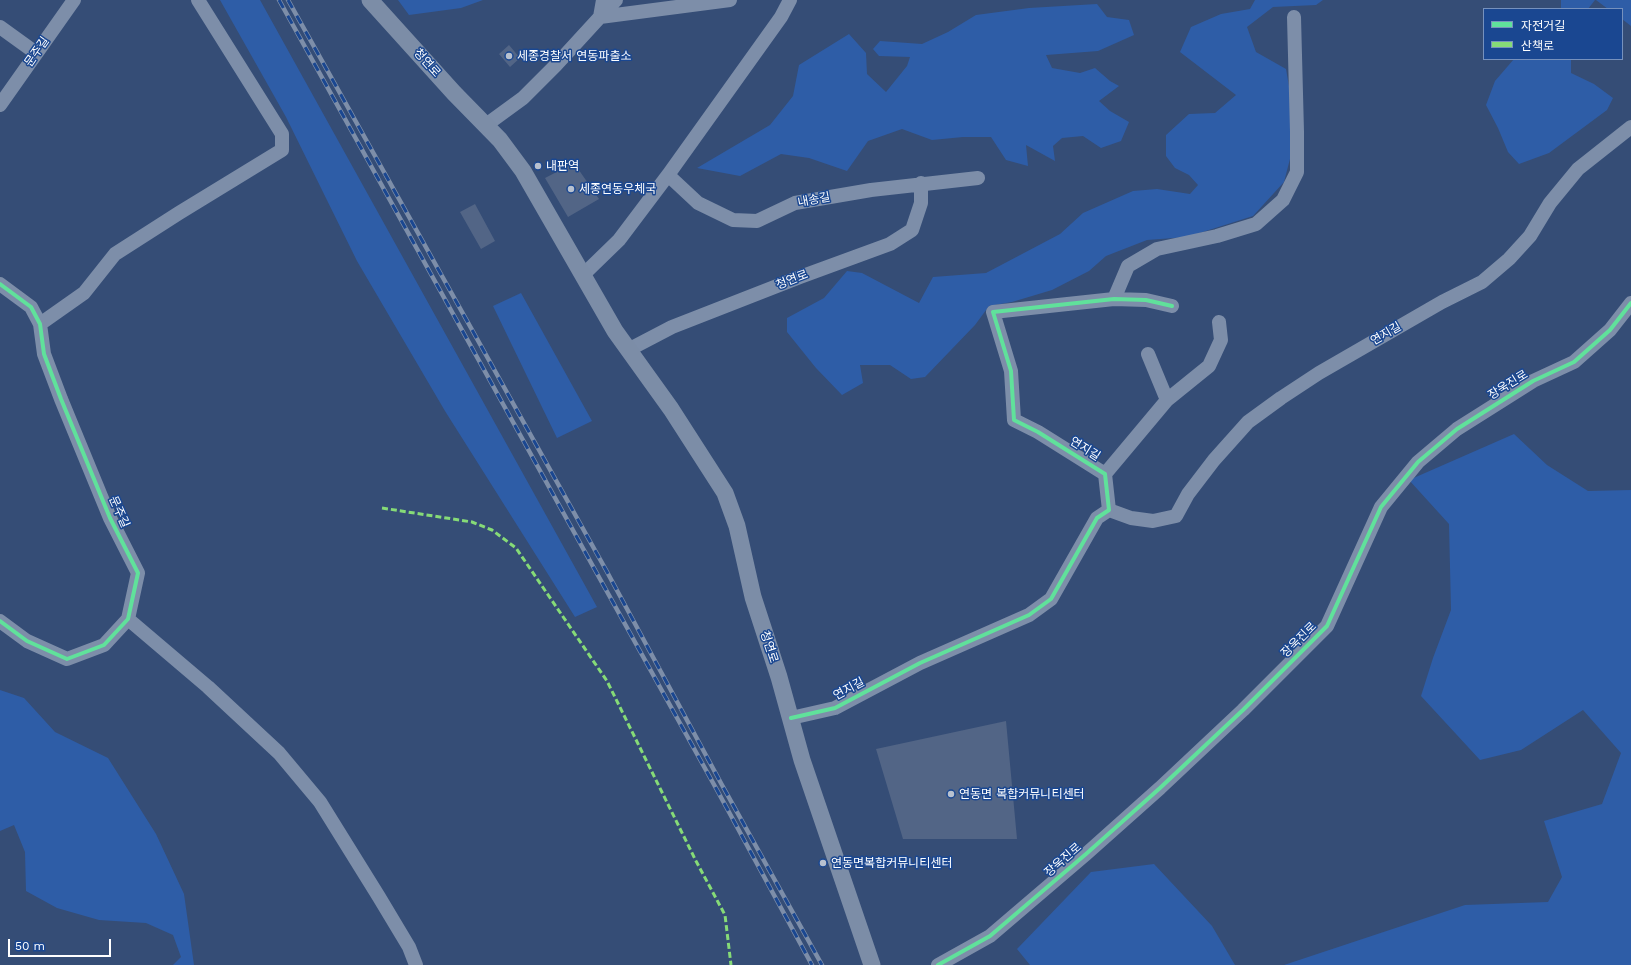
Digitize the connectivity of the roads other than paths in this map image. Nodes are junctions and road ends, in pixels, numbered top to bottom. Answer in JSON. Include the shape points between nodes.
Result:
{"nodes":[{"id":1,"x":74,"y":0,"type":"edge"},
{"id":2,"x":198,"y":0,"type":"edge"},
{"id":3,"x":370,"y":0,"type":"edge"},
{"id":4,"x":603,"y":0,"type":"edge"},
{"id":5,"x":616,"y":0,"type":"edge"},
{"id":6,"x":730,"y":0,"type":"edge"},
{"id":7,"x":790,"y":0,"type":"edge"},
{"id":8,"x":600,"y":16,"type":"junction"},
{"id":9,"x":1294,"y":17,"type":"dead end"},
{"id":10,"x":0,"y":27,"type":"edge"},
{"id":11,"x":36,"y":53,"type":"junction"},
{"id":12,"x":0,"y":105,"type":"edge"},
{"id":13,"x":486,"y":125,"type":"junction"},
{"id":14,"x":1631,"y":126,"type":"edge"},
{"id":15,"x":668,"y":175,"type":"junction"},
{"id":16,"x":978,"y":178,"type":"dead end"},
{"id":17,"x":922,"y":183,"type":"junction"},
{"id":18,"x":584,"y":274,"type":"junction"},
{"id":19,"x":0,"y":284,"type":"edge"},
{"id":20,"x":1114,"y":299,"type":"junction"},
{"id":21,"x":1631,"y":303,"type":"edge"},
{"id":22,"x":1172,"y":306,"type":"dead end"},
{"id":23,"x":1219,"y":322,"type":"dead end"},
{"id":24,"x":40,"y":324,"type":"junction"},
{"id":25,"x":628,"y":350,"type":"junction"},
{"id":26,"x":1148,"y":354,"type":"dead end"},
{"id":27,"x":1167,"y":400,"type":"junction"},
{"id":28,"x":1105,"y":474,"type":"junction"},
{"id":29,"x":1110,"y":510,"type":"junction"},
{"id":30,"x":128,"y":619,"type":"junction"},
{"id":31,"x":0,"y":621,"type":"edge"},
{"id":32,"x":790,"y":718,"type":"junction"},
{"id":33,"x":416,"y":965,"type":"edge"},
{"id":34,"x":872,"y":965,"type":"edge"},
{"id":35,"x":938,"y":965,"type":"edge"}],
"edges":[{"from":1,"to":11,"type":"street","name":"문주길"},
{"from":2,"to":24,"type":"street","via":[[282,134],[282,150],[115,254],[84,293]]},
{"from":3,"to":13,"type":"main road","name":"청연로"},
{"from":4,"to":8,"type":"street"},
{"from":5,"to":8,"type":"street"},
{"from":6,"to":8,"type":"street"},
{"from":7,"to":15,"type":"street","via":[[781,17]]},
{"from":8,"to":13,"type":"street","via":[[523,98]]},
{"from":9,"to":20,"type":"street","via":[[1297,172],[1283,200],[1256,224],[1217,236],[1157,249],[1128,266]]},
{"from":10,"to":11,"type":"street"},
{"from":11,"to":12,"type":"street","name":"문주길"},
{"from":13,"to":18,"type":"main road","name":"청연로","via":[[523,171]]},
{"from":14,"to":29,"type":"street","name":"연지길","via":[[1578,169],[1550,204],[1530,236],[1509,259],[1482,282],[1442,302],[1319,373],[1248,422],[1214,460],[1188,494],[1176,516],[1153,521],[1131,518]]},
{"from":15,"to":17,"type":"street","name":"내송길","via":[[698,203],[733,220],[757,221],[795,203]]},
{"from":15,"to":18,"type":"street","via":[[618,240]]},
{"from":16,"to":17,"type":"street","name":"내송길"},
{"from":17,"to":25,"type":"street","name":"청연로","via":[[922,204],[912,230],[890,244],[672,327]]},
{"from":18,"to":25,"type":"main road","name":"청연로"},
{"from":19,"to":24,"type":"street","name":"문주길","via":[[30,307]]},
{"from":20,"to":22,"type":"street","name":"연지길","via":[[1146,300]]},
{"from":20,"to":28,"type":"street","name":"연지길","via":[[992,312],[1011,371],[1014,420]]},
{"from":21,"to":35,"type":"street","name":"장욱진로","via":[[1610,330],[1574,362],[1533,381],[1457,428],[1418,462],[1381,507],[1327,626],[1237,715],[1086,854],[990,936]]},
{"from":23,"to":27,"type":"street","name":"연지길","via":[[1221,340],[1209,366]]},
{"from":24,"to":30,"type":"street","name":"문주길","via":[[44,354],[61,399],[110,518],[138,573]]},
{"from":25,"to":32,"type":"main road","name":"청연로","via":[[675,415],[725,493],[737,526],[753,596]]},
{"from":26,"to":27,"type":"street"},
{"from":27,"to":28,"type":"street","name":"연지길"},
{"from":28,"to":29,"type":"street","name":"연지길"},
{"from":29,"to":32,"type":"street","name":"연지길","via":[[1097,518],[1051,599],[1029,615],[920,663],[835,708]]},
{"from":30,"to":31,"type":"street","via":[[104,645],[67,659],[27,641]]},
{"from":30,"to":33,"type":"street","via":[[208,687],[279,753],[320,802],[409,947]]},
{"from":32,"to":34,"type":"main road","name":"청연로"}]}
